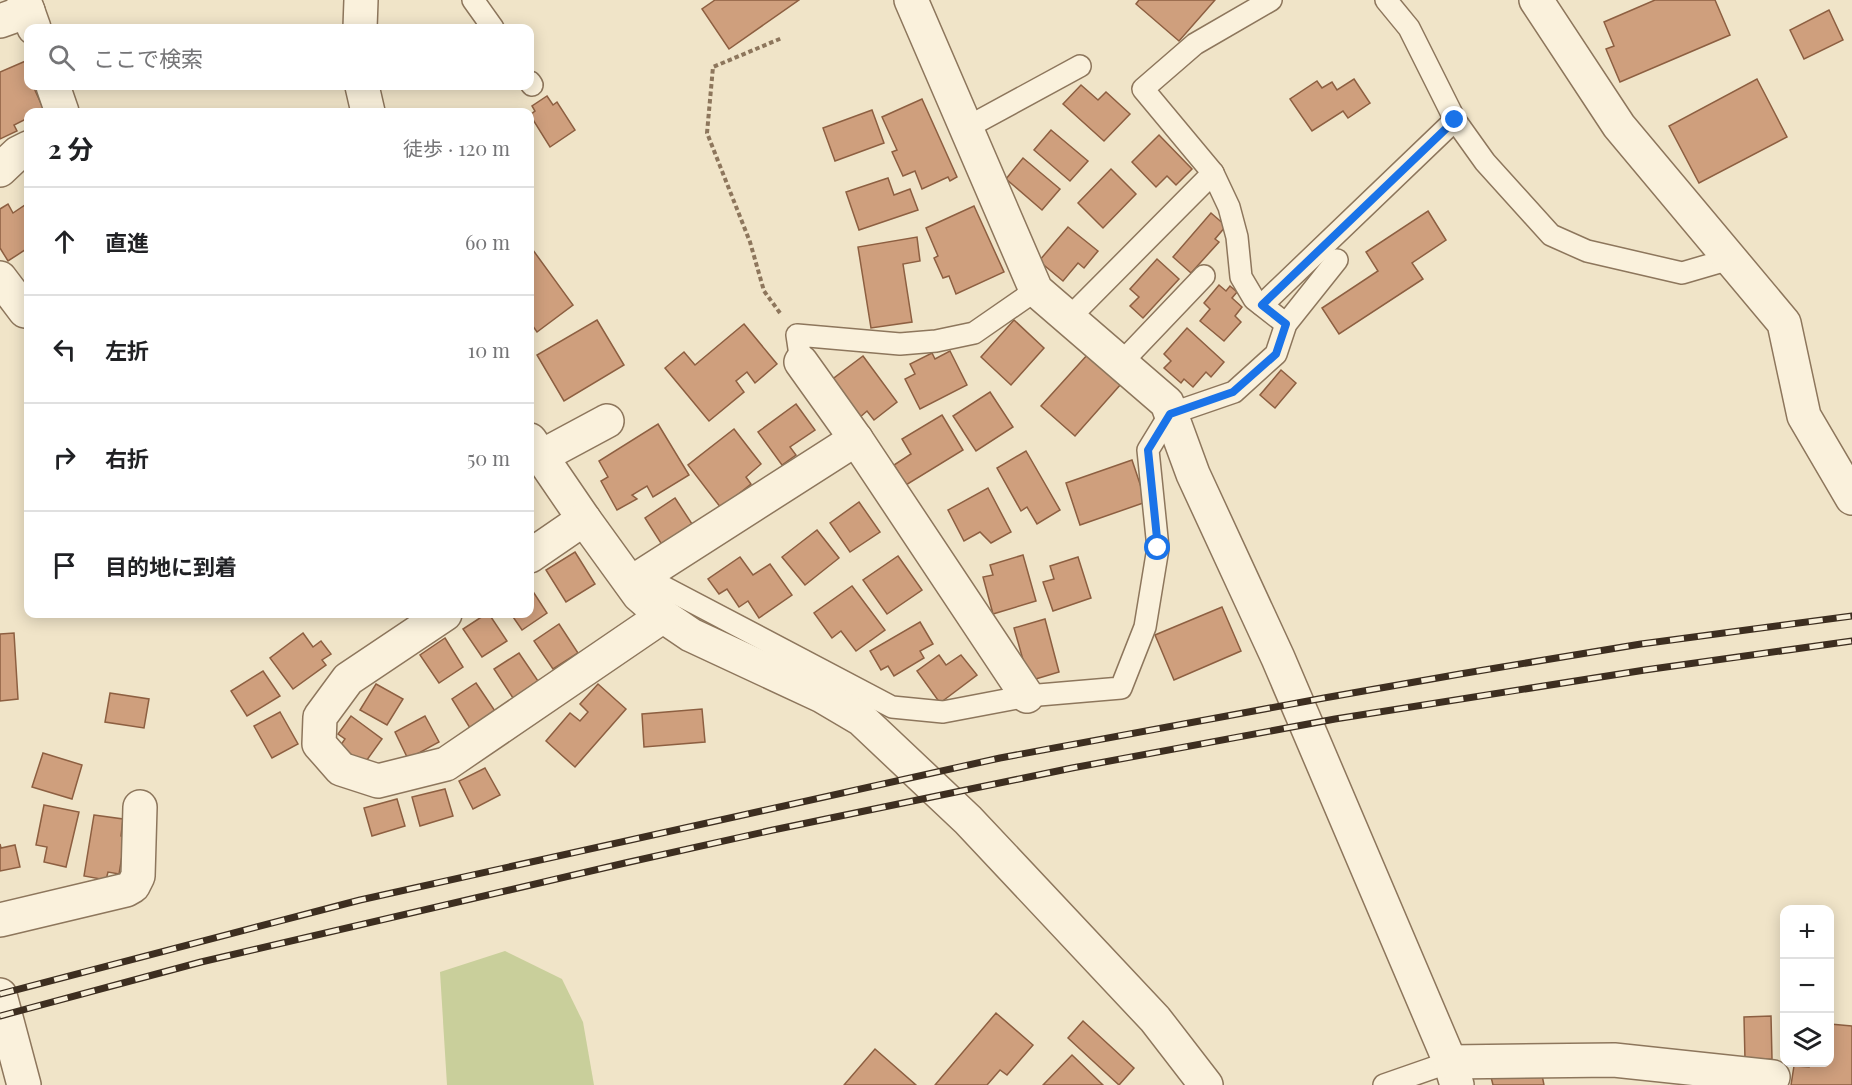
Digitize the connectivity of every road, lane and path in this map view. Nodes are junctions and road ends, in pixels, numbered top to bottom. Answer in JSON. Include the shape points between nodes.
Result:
{"nodes":[{"id":1,"x":361,"y":0,"type":"edge"},
{"id":2,"x":473,"y":0,"type":"edge"},
{"id":3,"x":911,"y":0,"type":"edge"},
{"id":4,"x":1271,"y":0,"type":"edge"},
{"id":5,"x":1386,"y":0,"type":"edge"},
{"id":6,"x":1536,"y":0,"type":"edge"},
{"id":7,"x":360,"y":24,"type":"edge"},
{"id":8,"x":490,"y":24,"type":"edge"},
{"id":9,"x":782,"y":38,"type":"dead end"},
{"id":10,"x":1080,"y":66,"type":"dead end"},
{"id":11,"x":54,"y":90,"type":"edge"},
{"id":12,"x":363,"y":90,"type":"edge"},
{"id":13,"x":61,"y":108,"type":"edge"},
{"id":14,"x":367,"y":108,"type":"edge"},
{"id":15,"x":1455,"y":120,"type":"junction"},
{"id":16,"x":966,"y":128,"type":"junction"},
{"id":17,"x":24,"y":150,"type":"edge"},
{"id":18,"x":0,"y":170,"type":"edge"},
{"id":19,"x":1213,"y":173,"type":"junction"},
{"id":20,"x":1730,"y":259,"type":"junction"},
{"id":21,"x":1337,"y":260,"type":"dead end"},
{"id":22,"x":1204,"y":276,"type":"dead end"},
{"id":23,"x":0,"y":278,"type":"edge"},
{"id":24,"x":1036,"y":290,"type":"junction"},
{"id":25,"x":1262,"y":305,"type":"junction"},
{"id":26,"x":24,"y":310,"type":"edge"},
{"id":27,"x":1069,"y":318,"type":"junction"},
{"id":28,"x":1286,"y":324,"type":"junction"},
{"id":29,"x":799,"y":348,"type":"junction"},
{"id":30,"x":1121,"y":363,"type":"junction"},
{"id":31,"x":1170,"y":414,"type":"junction"},
{"id":32,"x":607,"y":421,"type":"dead end"},
{"id":33,"x":856,"y":439,"type":"junction"},
{"id":34,"x":535,"y":448,"type":"edge"},
{"id":35,"x":1852,"y":498,"type":"edge"},
{"id":36,"x":584,"y":519,"type":"junction"},
{"id":37,"x":534,"y":553,"type":"edge"},
{"id":38,"x":637,"y":580,"type":"junction"},
{"id":39,"x":663,"y":616,"type":"junction"},
{"id":40,"x":439,"y":618,"type":"edge"},
{"id":41,"x":1027,"y":696,"type":"junction"},
{"id":42,"x":140,"y":807,"type":"dead end"},
{"id":43,"x":0,"y":920,"type":"edge"},
{"id":44,"x":0,"y":995,"type":"edge"},
{"id":45,"x":14,"y":1071,"type":"edge"},
{"id":46,"x":1454,"y":1074,"type":"edge"},
{"id":47,"x":1773,"y":1077,"type":"dead end"},
{"id":48,"x":1206,"y":1085,"type":"edge"},
{"id":49,"x":1384,"y":1085,"type":"edge"}],
"edges":[{"from":1,"to":7,"type":"street"},
{"from":2,"to":8,"type":"lane"},
{"from":3,"to":16,"type":"street"},
{"from":4,"to":19,"type":"lane","via":[[1195,44],[1143,89]]},
{"from":5,"to":15,"type":"lane","via":[[1409,28]]},
{"from":6,"to":20,"type":"street","via":[[1619,126]]},
{"from":9,"to":29,"type":"path","via":[[713,67],[707,133],[750,242],[764,291]]},
{"from":10,"to":16,"type":"lane"},
{"from":11,"to":13,"type":"street"},
{"from":12,"to":14,"type":"street"},
{"from":15,"to":20,"type":"lane","via":[[1485,162],[1551,235],[1587,251],[1682,273]]},
{"from":15,"to":25,"type":"lane"},
{"from":16,"to":24,"type":"street"},
{"from":17,"to":18,"type":"street"},
{"from":19,"to":25,"type":"lane","via":[[1229,207],[1241,277]]},
{"from":19,"to":27,"type":"lane"},
{"from":20,"to":35,"type":"street","via":[[1784,323],[1804,416]]},
{"from":21,"to":28,"type":"lane"},
{"from":22,"to":30,"type":"lane"},
{"from":23,"to":26,"type":"street"},
{"from":24,"to":27,"type":"street"},
{"from":24,"to":29,"type":"lane","via":[[974,333],[936,341]]},
{"from":25,"to":28,"type":"lane"},
{"from":27,"to":30,"type":"street"},
{"from":28,"to":31,"type":"lane","via":[[1276,354],[1233,392]]},
{"from":29,"to":33,"type":"street"},
{"from":30,"to":31,"type":"street","via":[[1167,403]]},
{"from":31,"to":41,"type":"lane","via":[[1148,450],[1158,548],[1145,627],[1121,688]]},
{"from":31,"to":46,"type":"street"},
{"from":32,"to":34,"type":"street"},
{"from":33,"to":38,"type":"street"},
{"from":33,"to":41,"type":"street"},
{"from":34,"to":36,"type":"street"},
{"from":36,"to":37,"type":"street"},
{"from":36,"to":38,"type":"street"},
{"from":38,"to":39,"type":"street","via":[[639,595]]},
{"from":38,"to":41,"type":"lane","via":[[892,707],[943,712]]},
{"from":39,"to":40,"type":"street","via":[[446,764],[378,781],[341,769],[319,744],[320,717],[348,679]]},
{"from":39,"to":48,"type":"street","via":[[691,635],[861,718],[968,820],[1147,1010]]},
{"from":42,"to":43,"type":"street","via":[[138,876],[133,886]]},
{"from":44,"to":45,"type":"street"},
{"from":46,"to":47,"type":"street","via":[[1614,1060]]},
{"from":46,"to":49,"type":"lane"}]}
